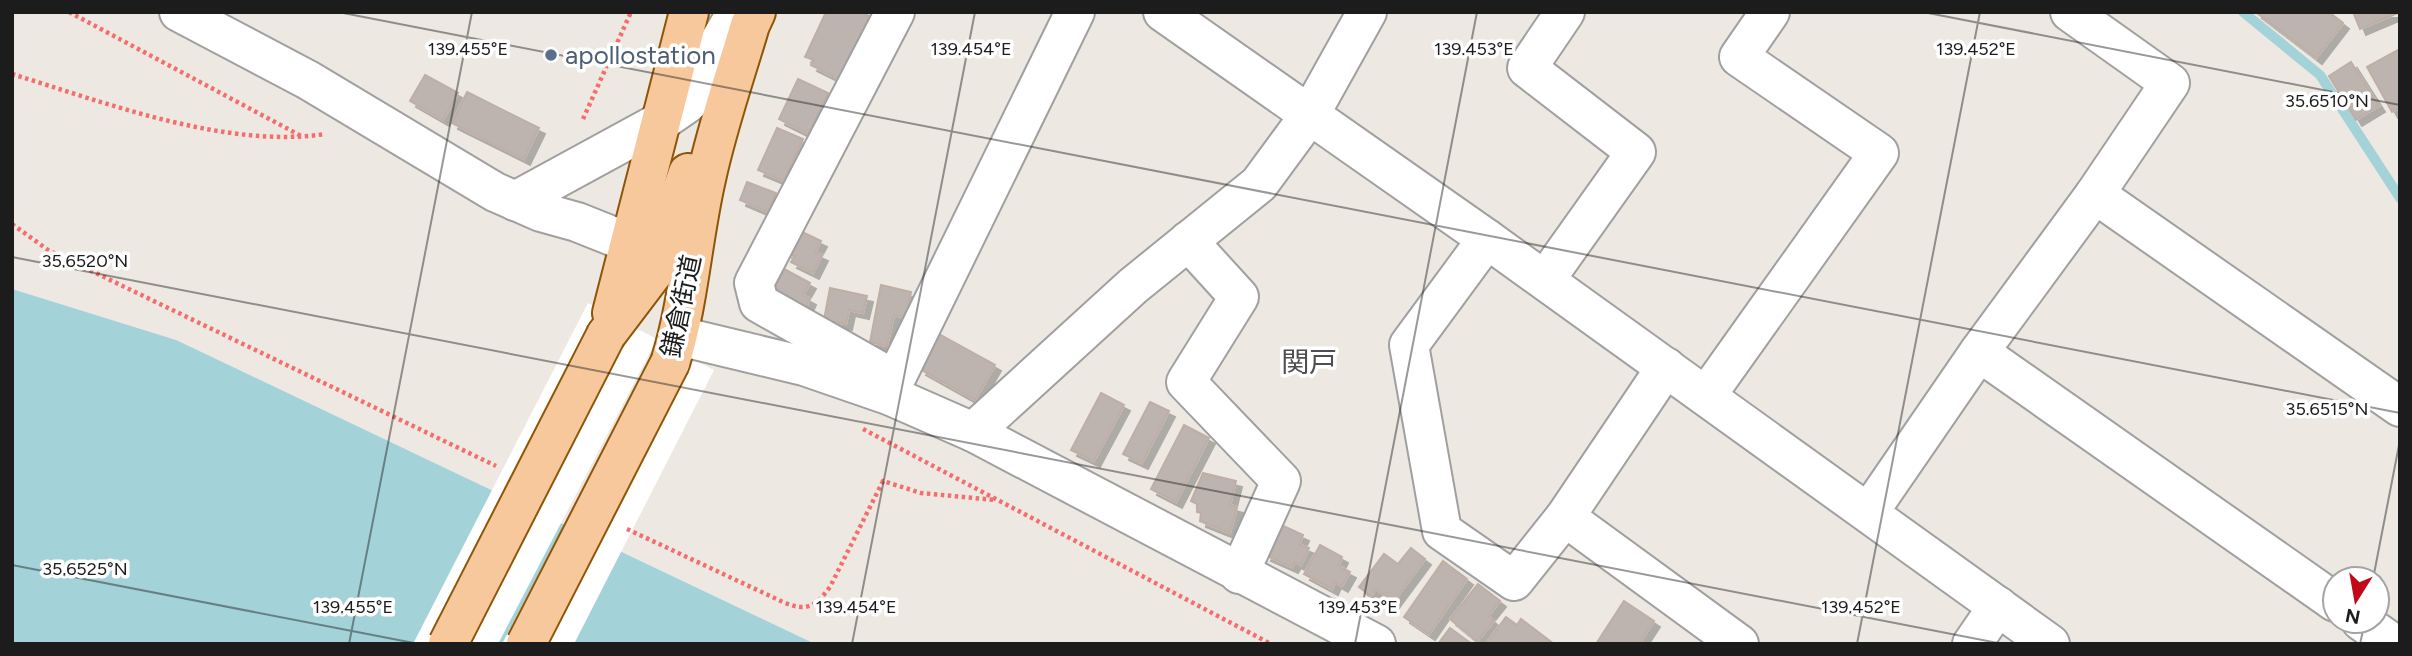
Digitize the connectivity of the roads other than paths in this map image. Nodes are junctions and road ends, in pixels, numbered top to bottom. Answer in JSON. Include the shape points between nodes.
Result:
{"nodes":[{"id":1,"x":179,"y":12,"type":"edge"},
{"id":2,"x":689,"y":12,"type":"edge"},
{"id":3,"x":895,"y":12,"type":"edge"},
{"id":4,"x":1075,"y":12,"type":"edge"},
{"id":5,"x":1163,"y":12,"type":"edge"},
{"id":6,"x":1367,"y":12,"type":"edge"},
{"id":7,"x":1565,"y":12,"type":"edge"},
{"id":8,"x":1770,"y":12,"type":"edge"},
{"id":9,"x":2070,"y":12,"type":"edge"},
{"id":10,"x":748,"y":16,"type":"edge"},
{"id":11,"x":1310,"y":116,"type":"junction"},
{"id":12,"x":663,"y":121,"type":"junction"},
{"id":13,"x":2095,"y":194,"type":"junction"},
{"id":14,"x":515,"y":201,"type":"junction"},
{"id":15,"x":1487,"y":239,"type":"junction"},
{"id":16,"x":1188,"y":241,"type":"junction"},
{"id":17,"x":632,"y":244,"type":"junction"},
{"id":18,"x":1545,"y":280,"type":"junction"},
{"id":19,"x":606,"y":335,"type":"junction"},
{"id":20,"x":674,"y":349,"type":"junction"},
{"id":21,"x":1979,"y":352,"type":"junction"},
{"id":22,"x":1666,"y":367,"type":"junction"},
{"id":23,"x":893,"y":388,"type":"junction"},
{"id":24,"x":1715,"y":403,"type":"junction"},
{"id":25,"x":2400,"y":407,"type":"edge"},
{"id":26,"x":973,"y":432,"type":"junction"},
{"id":27,"x":1869,"y":512,"type":"junction"},
{"id":28,"x":1565,"y":517,"type":"junction"},
{"id":29,"x":1239,"y":573,"type":"junction"},
{"id":30,"x":2321,"y":593,"type":"edge"},
{"id":31,"x":1998,"y":606,"type":"junction"},
{"id":32,"x":448,"y":644,"type":"edge"},
{"id":33,"x":526,"y":644,"type":"edge"},
{"id":34,"x":1376,"y":644,"type":"edge"},
{"id":35,"x":1740,"y":644,"type":"edge"},
{"id":36,"x":1972,"y":644,"type":"edge"},
{"id":37,"x":2050,"y":644,"type":"edge"}],
"edges":[{"from":1,"to":14,"type":"street","via":[[308,80]]},
{"from":2,"to":12,"type":"main road","name":"鎌倉街道"},
{"from":3,"to":23,"type":"street","via":[[754,283],[759,303]]},
{"from":4,"to":23,"type":"street"},
{"from":5,"to":11,"type":"street"},
{"from":6,"to":11,"type":"street"},
{"from":7,"to":18,"type":"street","via":[[1527,68],[1636,152]]},
{"from":8,"to":24,"type":"street","via":[[1739,57],[1880,153]]},
{"from":9,"to":13,"type":"street","via":[[2170,83]]},
{"from":10,"to":12,"type":"street","via":[[719,42],[688,103]]},
{"from":10,"to":19,"type":"main road","name":"鎌倉街道","via":[[717,86],[653,274]]},
{"from":10,"to":20,"type":"main road","name":"鎌倉街道","via":[[705,180]]},
{"from":11,"to":15,"type":"street"},
{"from":11,"to":16,"type":"street","via":[[1259,184]]},
{"from":12,"to":14,"type":"street"},
{"from":12,"to":17,"type":"main road","name":"鎌倉街道"},
{"from":13,"to":21,"type":"street"},
{"from":13,"to":25,"type":"street"},
{"from":14,"to":17,"type":"street"},
{"from":15,"to":18,"type":"street"},
{"from":15,"to":28,"type":"street","via":[[1409,345],[1443,531],[1514,581]]},
{"from":16,"to":26,"type":"street"},
{"from":16,"to":29,"type":"street","via":[[1239,297],[1186,382],[1281,481]]},
{"from":17,"to":19,"type":"main road","name":"鎌倉街道"},
{"from":18,"to":22,"type":"street"},
{"from":19,"to":32,"type":"main road","name":"鎌倉街道","bridge":true},
{"from":20,"to":23,"type":"street","via":[[804,366]]},
{"from":20,"to":33,"type":"main road","name":"鎌倉街道","bridge":true},
{"from":21,"to":27,"type":"street"},
{"from":21,"to":30,"type":"street"},
{"from":22,"to":24,"type":"street"},
{"from":22,"to":28,"type":"street"},
{"from":23,"to":26,"type":"street"},
{"from":24,"to":27,"type":"street"},
{"from":26,"to":29,"type":"street"},
{"from":27,"to":31,"type":"street"},
{"from":28,"to":35,"type":"street"},
{"from":29,"to":34,"type":"street"},
{"from":31,"to":36,"type":"street"},
{"from":31,"to":37,"type":"street"}]}
